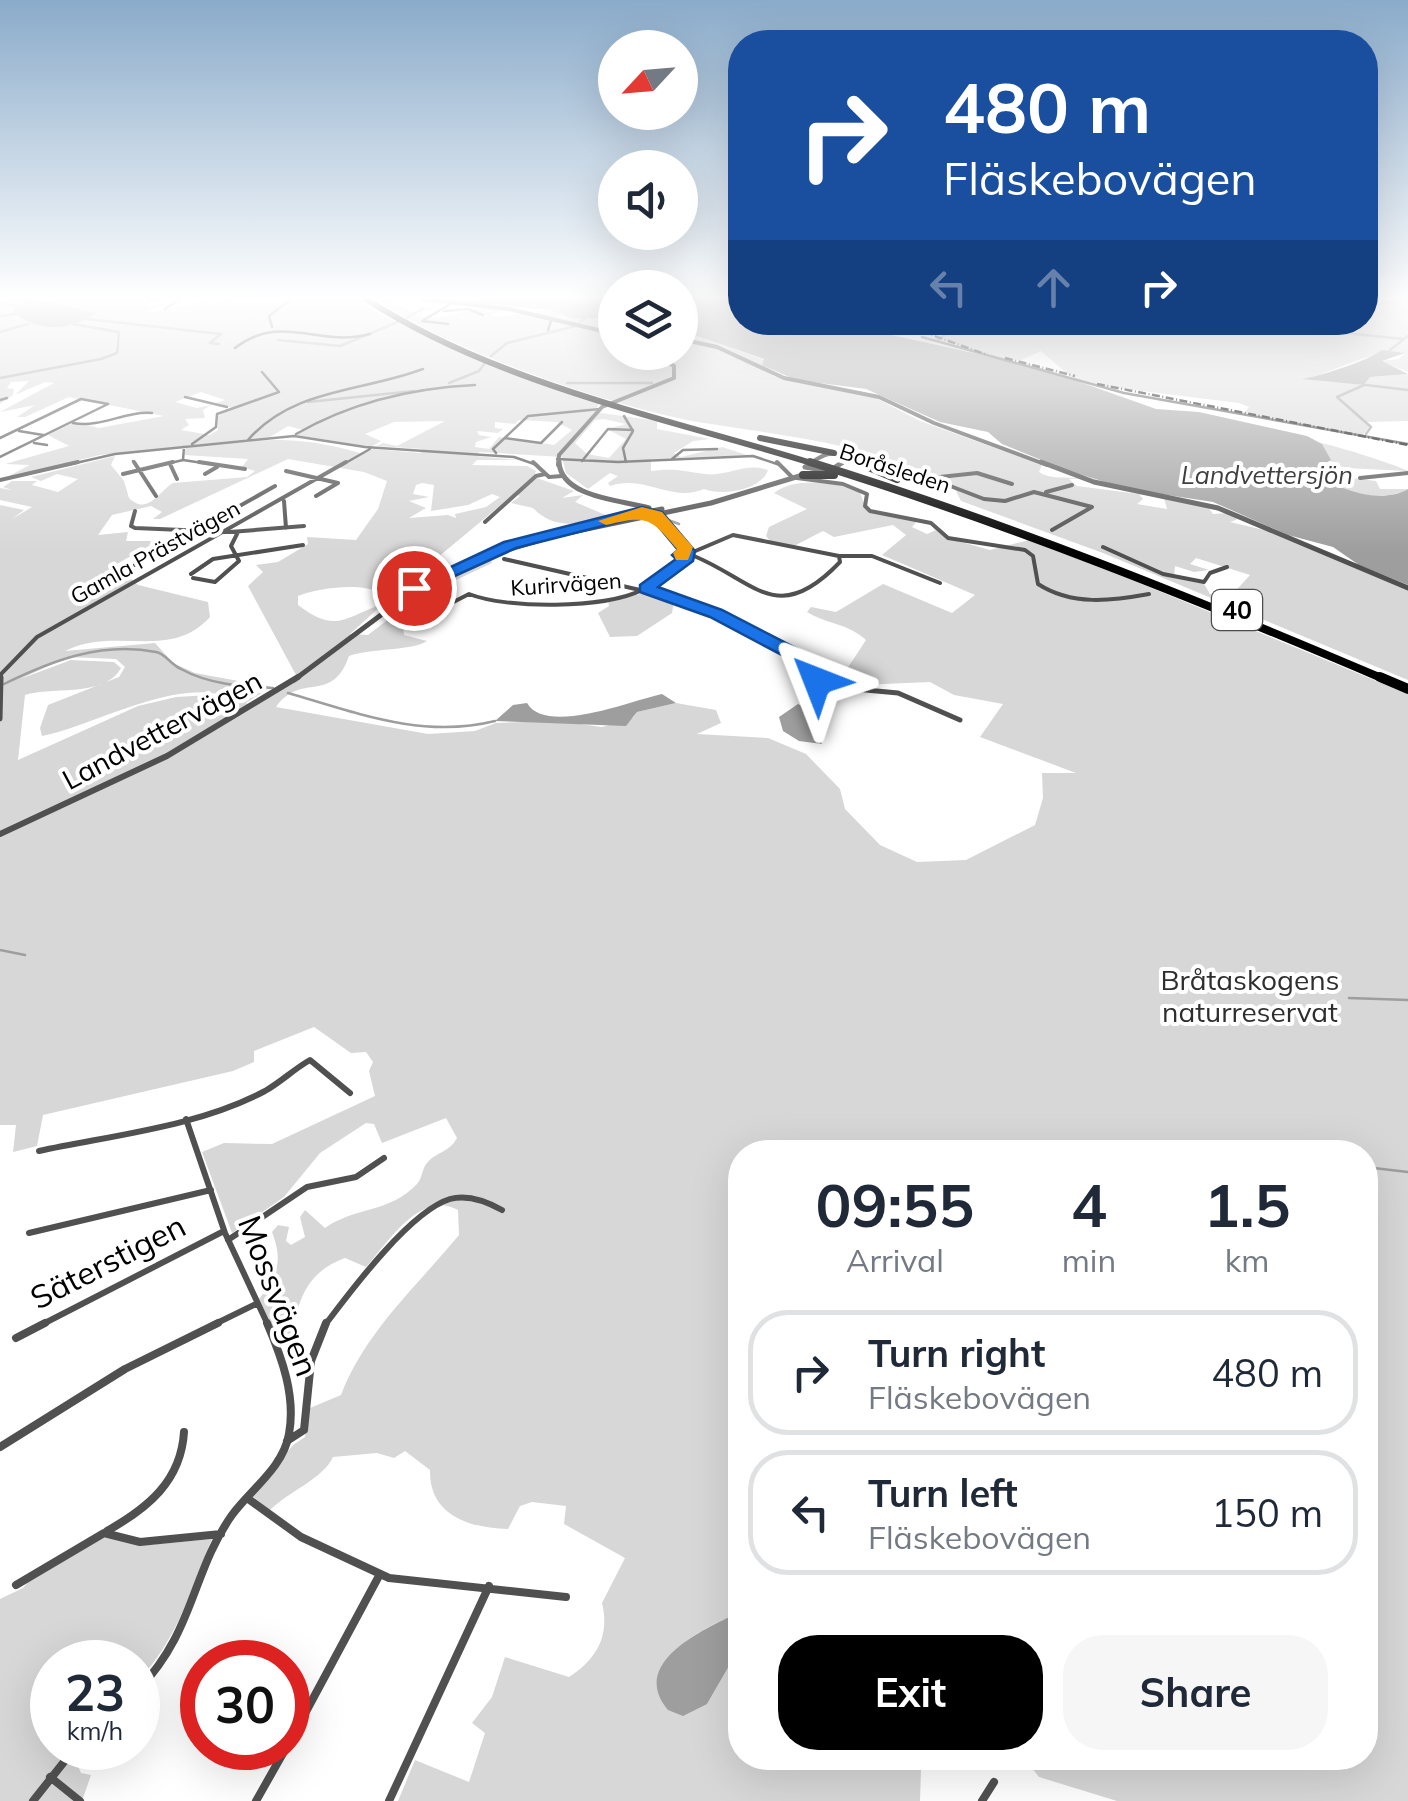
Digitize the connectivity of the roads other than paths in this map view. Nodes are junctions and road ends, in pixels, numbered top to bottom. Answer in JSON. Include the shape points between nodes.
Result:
{"nodes":[{"id":1,"x":271,"y":383,"type":"edge"},
{"id":2,"x":383,"y":383,"type":"edge"},
{"id":3,"x":550,"y":383,"type":"edge"},
{"id":4,"x":664,"y":383,"type":"edge"},
{"id":5,"x":811,"y":383,"type":"edge"},
{"id":6,"x":1086,"y":383,"type":"edge"},
{"id":7,"x":475,"y":385,"type":"dead end"},
{"id":8,"x":185,"y":397,"type":"dead end"},
{"id":9,"x":7,"y":398,"type":"dead end"},
{"id":10,"x":0,"y":400,"type":"edge"},
{"id":11,"x":608,"y":404,"type":"junction"},
{"id":12,"x":230,"y":408,"type":"junction"},
{"id":13,"x":152,"y":412,"type":"dead end"},
{"id":14,"x":624,"y":416,"type":"dead end"},
{"id":15,"x":562,"y":422,"type":"dead end"},
{"id":16,"x":70,"y":423,"type":"junction"},
{"id":17,"x":695,"y":426,"type":"junction"},
{"id":18,"x":16,"y":430,"type":"junction"},
{"id":19,"x":633,"y":430,"type":"junction"},
{"id":20,"x":43,"y":436,"type":"junction"},
{"id":21,"x":294,"y":436,"type":"junction"},
{"id":22,"x":0,"y":438,"type":"edge"},
{"id":23,"x":505,"y":438,"type":"junction"},
{"id":24,"x":248,"y":440,"type":"junction"},
{"id":25,"x":31,"y":442,"type":"junction"},
{"id":26,"x":1408,"y":444,"type":"edge"},
{"id":27,"x":46,"y":445,"type":"dead end"},
{"id":28,"x":190,"y":446,"type":"junction"},
{"id":29,"x":184,"y":447,"type":"junction"},
{"id":30,"x":372,"y":448,"type":"junction"},
{"id":31,"x":717,"y":448,"type":"dead end"},
{"id":32,"x":497,"y":455,"type":"junction"},
{"id":33,"x":0,"y":457,"type":"edge"},
{"id":34,"x":842,"y":457,"type":"junction"},
{"id":35,"x":558,"y":459,"type":"junction"},
{"id":36,"x":672,"y":459,"type":"junction"},
{"id":37,"x":134,"y":460,"type":"dead end"},
{"id":38,"x":183,"y":460,"type":"junction"},
{"id":39,"x":582,"y":460,"type":"junction"},
{"id":40,"x":626,"y":462,"type":"junction"},
{"id":41,"x":170,"y":464,"type":"junction"},
{"id":42,"x":219,"y":465,"type":"junction"},
{"id":43,"x":904,"y":468,"type":"junction"},
{"id":44,"x":245,"y":469,"type":"dead end"},
{"id":45,"x":140,"y":470,"type":"junction"},
{"id":46,"x":286,"y":472,"type":"dead end"},
{"id":47,"x":801,"y":472,"type":"junction"},
{"id":48,"x":827,"y":472,"type":"junction"},
{"id":49,"x":1408,"y":473,"type":"edge"},
{"id":50,"x":123,"y":474,"type":"dead end"},
{"id":51,"x":206,"y":474,"type":"dead end"},
{"id":52,"x":546,"y":474,"type":"junction"},
{"id":53,"x":562,"y":476,"type":"junction"},
{"id":54,"x":889,"y":477,"type":"dead end"},
{"id":55,"x":177,"y":478,"type":"dead end"},
{"id":56,"x":318,"y":478,"type":"junction"},
{"id":57,"x":938,"y":478,"type":"junction"},
{"id":58,"x":1360,"y":478,"type":"dead end"},
{"id":59,"x":0,"y":480,"type":"edge"},
{"id":60,"x":877,"y":484,"type":"dead end"},
{"id":61,"x":1012,"y":484,"type":"dead end"},
{"id":62,"x":1072,"y":485,"type":"dead end"},
{"id":63,"x":275,"y":486,"type":"dead end"},
{"id":64,"x":863,"y":490,"type":"junction"},
{"id":65,"x":1044,"y":494,"type":"junction"},
{"id":66,"x":156,"y":496,"type":"dead end"},
{"id":67,"x":316,"y":496,"type":"dead end"},
{"id":68,"x":927,"y":496,"type":"junction"},
{"id":69,"x":943,"y":498,"type":"junction"},
{"id":70,"x":617,"y":499,"type":"junction"},
{"id":71,"x":284,"y":501,"type":"dead end"},
{"id":72,"x":135,"y":511,"type":"dead end"},
{"id":73,"x":655,"y":512,"type":"junction"},
{"id":74,"x":644,"y":514,"type":"junction"},
{"id":75,"x":485,"y":522,"type":"dead end"},
{"id":76,"x":662,"y":524,"type":"junction"},
{"id":77,"x":304,"y":526,"type":"dead end"},
{"id":78,"x":286,"y":528,"type":"junction"},
{"id":79,"x":197,"y":530,"type":"junction"},
{"id":80,"x":1052,"y":530,"type":"dead end"},
{"id":81,"x":223,"y":532,"type":"junction"},
{"id":82,"x":238,"y":532,"type":"junction"},
{"id":83,"x":303,"y":545,"type":"dead end"},
{"id":84,"x":1103,"y":548,"type":"dead end"},
{"id":85,"x":690,"y":554,"type":"junction"},
{"id":86,"x":235,"y":555,"type":"junction"},
{"id":87,"x":839,"y":556,"type":"junction"},
{"id":88,"x":504,"y":559,"type":"dead end"},
{"id":89,"x":135,"y":566,"type":"dead end"},
{"id":90,"x":1227,"y":566,"type":"dead end"},
{"id":91,"x":210,"y":582,"type":"junction"},
{"id":92,"x":940,"y":583,"type":"dead end"},
{"id":93,"x":223,"y":586,"type":"dead end"},
{"id":94,"x":646,"y":588,"type":"junction"},
{"id":95,"x":1408,"y":588,"type":"edge"},
{"id":96,"x":1148,"y":594,"type":"dead end"},
{"id":97,"x":434,"y":612,"type":"dead end"},
{"id":98,"x":1408,"y":686,"type":"edge"},
{"id":99,"x":0,"y":719,"type":"edge"},
{"id":100,"x":960,"y":720,"type":"dead end"},
{"id":101,"x":0,"y":834,"type":"edge"},
{"id":102,"x":350,"y":1092,"type":"dead end"},
{"id":103,"x":186,"y":1118,"type":"junction"},
{"id":104,"x":39,"y":1152,"type":"dead end"},
{"id":105,"x":384,"y":1158,"type":"dead end"},
{"id":106,"x":211,"y":1190,"type":"junction"},
{"id":107,"x":502,"y":1210,"type":"dead end"},
{"id":108,"x":29,"y":1233,"type":"dead end"},
{"id":109,"x":226,"y":1236,"type":"junction"},
{"id":110,"x":256,"y":1304,"type":"junction"},
{"id":111,"x":16,"y":1338,"type":"dead end"},
{"id":112,"x":184,"y":1432,"type":"dead end"},
{"id":113,"x":288,"y":1441,"type":"junction"},
{"id":114,"x":0,"y":1447,"type":"edge"},
{"id":115,"x":247,"y":1498,"type":"junction"},
{"id":116,"x":104,"y":1533,"type":"junction"},
{"id":117,"x":221,"y":1534,"type":"junction"},
{"id":118,"x":380,"y":1574,"type":"junction"},
{"id":119,"x":16,"y":1585,"type":"dead end"},
{"id":120,"x":488,"y":1586,"type":"junction"},
{"id":121,"x":566,"y":1597,"type":"dead end"},
{"id":122,"x":160,"y":1668,"type":"edge"},
{"id":123,"x":310,"y":1703,"type":"edge"},
{"id":124,"x":56,"y":1770,"type":"edge"},
{"id":125,"x":273,"y":1770,"type":"edge"},
{"id":126,"x":50,"y":1777,"type":"junction"},
{"id":127,"x":994,"y":1782,"type":"dead end"},
{"id":128,"x":33,"y":1801,"type":"edge"},
{"id":129,"x":80,"y":1801,"type":"edge"},
{"id":130,"x":256,"y":1801,"type":"edge"},
{"id":131,"x":389,"y":1801,"type":"edge"},
{"id":132,"x":982,"y":1801,"type":"edge"}],
"edges":[{"from":1,"to":12,"type":"street","via":[[279,392]]},
{"from":2,"to":24,"type":"street","via":[[302,399],[256,426]]},
{"from":3,"to":11,"type":"highway","name":"Boråsleden","number":"40"},
{"from":4,"to":11,"type":"street"},
{"from":5,"to":95,"type":"street","via":[[870,394],[1084,479],[1207,504]]},
{"from":6,"to":26,"type":"street"},
{"from":7,"to":21,"type":"street","via":[[367,403]]},
{"from":8,"to":12,"type":"street"},
{"from":9,"to":10,"type":"street"},
{"from":11,"to":17,"type":"highway","name":"Boråsleden","number":"40"},
{"from":11,"to":23,"type":"street","via":[[528,416]]},
{"from":11,"to":35,"type":"street"},
{"from":12,"to":28,"type":"street"},
{"from":13,"to":16,"type":"street","via":[[138,410],[98,428]]},
{"from":14,"to":19,"type":"street"},
{"from":15,"to":23,"type":"street","via":[[541,443]]},
{"from":16,"to":18,"type":"street","via":[[108,404],[80,400]]},
{"from":16,"to":20,"type":"street"},
{"from":17,"to":34,"type":"highway"},
{"from":17,"to":47,"type":"highway"},
{"from":17,"to":68,"type":"highway","name":"Boråsleden","number":"40"},
{"from":17,"to":69,"type":"highway","name":"Boråsleden","number":"40"},
{"from":18,"to":20,"type":"street"},
{"from":18,"to":22,"type":"street"},
{"from":19,"to":39,"type":"street","via":[[608,430]]},
{"from":19,"to":40,"type":"street","via":[[623,448]]},
{"from":20,"to":25,"type":"street"},
{"from":21,"to":24,"type":"street"},
{"from":21,"to":30,"type":"street"},
{"from":23,"to":32,"type":"street","via":[[493,448]]},
{"from":24,"to":28,"type":"street"},
{"from":25,"to":27,"type":"street"},
{"from":25,"to":33,"type":"street"},
{"from":28,"to":29,"type":"street"},
{"from":29,"to":38,"type":"street"},
{"from":29,"to":59,"type":"street","via":[[104,456]]},
{"from":30,"to":32,"type":"street"},
{"from":30,"to":56,"type":"street","name":"Gamla Prästvägen"},
{"from":31,"to":36,"type":"street","via":[[683,450]]},
{"from":32,"to":52,"type":"street","via":[[530,461]]},
{"from":34,"to":43,"type":"street","via":[[860,452]]},
{"from":34,"to":47,"type":"street","via":[[823,454]]},
{"from":34,"to":48,"type":"street"},
{"from":34,"to":69,"type":"highway"},
{"from":35,"to":39,"type":"street"},
{"from":35,"to":53,"type":"street"},
{"from":36,"to":40,"type":"street"},
{"from":36,"to":47,"type":"street","via":[[753,456]]},
{"from":37,"to":45,"type":"street"},
{"from":38,"to":41,"type":"street"},
{"from":38,"to":42,"type":"street"},
{"from":39,"to":40,"type":"street"},
{"from":41,"to":45,"type":"street"},
{"from":41,"to":55,"type":"street"},
{"from":42,"to":44,"type":"street"},
{"from":42,"to":51,"type":"street"},
{"from":43,"to":54,"type":"street"},
{"from":43,"to":57,"type":"street"},
{"from":45,"to":50,"type":"street"},
{"from":45,"to":66,"type":"street"},
{"from":46,"to":56,"type":"street"},
{"from":47,"to":48,"type":"highway"},
{"from":47,"to":48,"type":"street"},
{"from":47,"to":64,"type":"street"},
{"from":47,"to":73,"type":"street","name":"Landvettervägen"},
{"from":48,"to":68,"type":"highway"},
{"from":49,"to":58,"type":"street"},
{"from":52,"to":53,"type":"street"},
{"from":52,"to":75,"type":"street"},
{"from":53,"to":70,"type":"street"},
{"from":56,"to":67,"type":"street","via":[[338,483]]},
{"from":56,"to":81,"type":"street","name":"Gamla Prästvägen"},
{"from":57,"to":61,"type":"street","via":[[961,472]]},
{"from":57,"to":65,"type":"street","via":[[992,501]]},
{"from":60,"to":64,"type":"street"},
{"from":62,"to":65,"type":"street"},
{"from":63,"to":79,"type":"street"},
{"from":64,"to":96,"type":"street","via":[[873,512],[931,524],[948,538],[1029,552],[1038,584],[1056,595]]},
{"from":65,"to":80,"type":"street","via":[[1092,506]]},
{"from":68,"to":98,"type":"highway","name":"Boråsleden","number":"40"},
{"from":69,"to":98,"type":"highway","name":"Boråsleden","number":"40","via":[[1142,572]]},
{"from":70,"to":73,"type":"street"},
{"from":70,"to":74,"type":"street"},
{"from":71,"to":78,"type":"street"},
{"from":72,"to":79,"type":"street","via":[[132,528]]},
{"from":73,"to":74,"type":"street","name":"Landvettervägen"},
{"from":73,"to":76,"type":"street"},
{"from":74,"to":76,"type":"street"},
{"from":74,"to":101,"type":"street","name":"Landvettervägen","via":[[472,561],[417,589],[208,734]]},
{"from":76,"to":85,"type":"street"},
{"from":77,"to":78,"type":"street"},
{"from":78,"to":82,"type":"street"},
{"from":79,"to":81,"type":"street"},
{"from":79,"to":89,"type":"street"},
{"from":81,"to":82,"type":"street"},
{"from":81,"to":99,"type":"street","name":"Gamla Prästvägen","via":[[28,644],[1,674]]},
{"from":82,"to":86,"type":"street","via":[[231,546]]},
{"from":83,"to":86,"type":"street"},
{"from":84,"to":90,"type":"street","via":[[1163,574],[1204,582]]},
{"from":85,"to":87,"type":"street","via":[[733,535]]},
{"from":85,"to":87,"type":"street","via":[[775,599],[834,569]]},
{"from":85,"to":94,"type":"street"},
{"from":86,"to":91,"type":"street","via":[[236,568]]},
{"from":86,"to":91,"type":"street","via":[[213,559],[192,576]]},
{"from":87,"to":92,"type":"street","via":[[872,556]]},
{"from":88,"to":94,"type":"street"},
{"from":91,"to":93,"type":"street"},
{"from":94,"to":97,"type":"street","name":"Kurirvägen","via":[[576,602],[494,604],[469,594]]},
{"from":94,"to":100,"type":"street","via":[[716,613],[818,667],[823,686],[898,693]]},
{"from":102,"to":103,"type":"street","via":[[313,1059],[261,1093]]},
{"from":103,"to":104,"type":"street"},
{"from":103,"to":106,"type":"street","name":"Mossvägen"},
{"from":105,"to":109,"type":"street","name":"Säterstigen","via":[[356,1177],[307,1187]]},
{"from":106,"to":108,"type":"street"},
{"from":106,"to":109,"type":"street","name":"Mossvägen"},
{"from":107,"to":113,"type":"street","via":[[468,1197],[435,1206],[333,1310],[308,1370],[304,1430]]},
{"from":109,"to":110,"type":"street","name":"Mossvägen"},
{"from":109,"to":111,"type":"street","name":"Säterstigen"},
{"from":110,"to":113,"type":"street","name":"Mossvägen","via":[[290,1388]]},
{"from":110,"to":114,"type":"street","via":[[125,1369]]},
{"from":112,"to":116,"type":"street","via":[[181,1457],[159,1494]]},
{"from":113,"to":115,"type":"street"},
{"from":115,"to":117,"type":"street"},
{"from":115,"to":118,"type":"street","via":[[302,1537]]},
{"from":116,"to":117,"type":"street","via":[[140,1542]]},
{"from":116,"to":119,"type":"street"},
{"from":117,"to":122,"type":"street","via":[[184,1635]]},
{"from":118,"to":120,"type":"street"},
{"from":118,"to":123,"type":"street"},
{"from":120,"to":121,"type":"street"},
{"from":120,"to":131,"type":"street"},
{"from":124,"to":126,"type":"street"},
{"from":125,"to":130,"type":"street"},
{"from":126,"to":128,"type":"street"},
{"from":126,"to":129,"type":"street"},
{"from":127,"to":132,"type":"street"}]}
